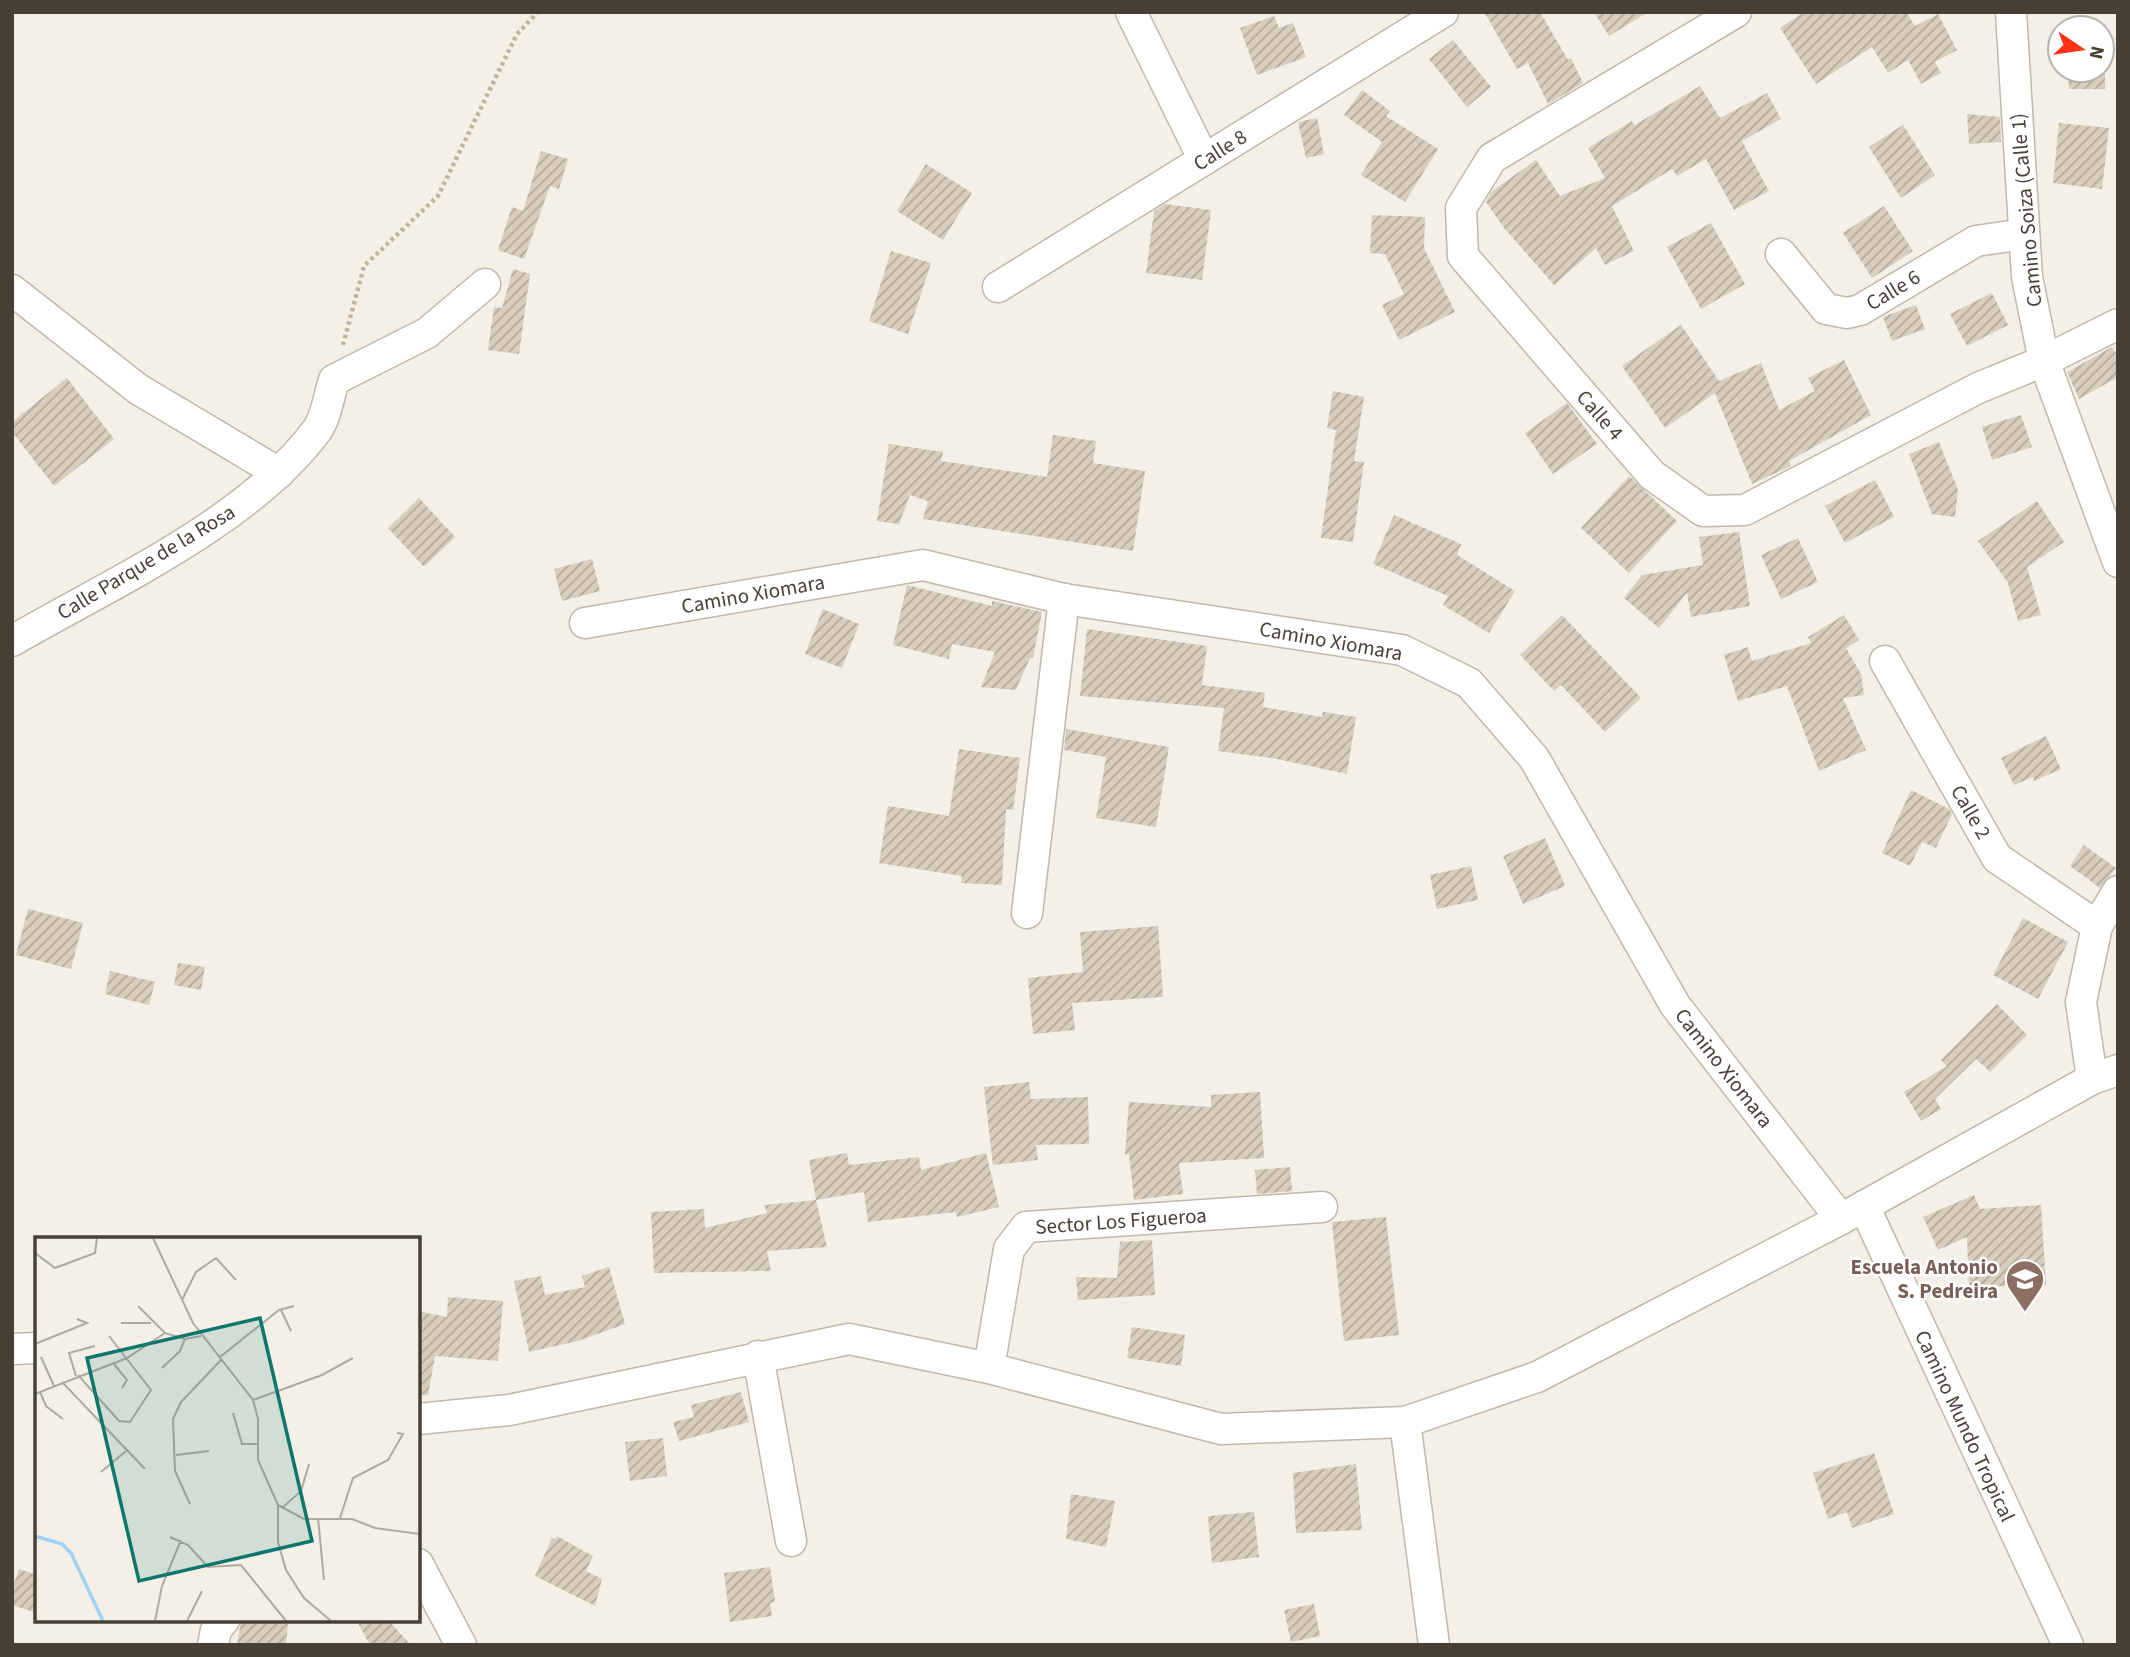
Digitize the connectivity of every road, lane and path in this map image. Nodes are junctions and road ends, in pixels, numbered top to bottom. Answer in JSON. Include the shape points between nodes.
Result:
{"nodes":[{"id":1,"x":538,"y":12,"type":"edge"},
{"id":2,"x":1131,"y":12,"type":"edge"},
{"id":3,"x":1443,"y":12,"type":"edge"},
{"id":4,"x":1736,"y":12,"type":"edge"},
{"id":5,"x":2011,"y":12,"type":"edge"},
{"id":6,"x":1204,"y":160,"type":"junction"},
{"id":7,"x":2024,"y":234,"type":"junction"},
{"id":8,"x":1781,"y":254,"type":"dead end"},
{"id":9,"x":485,"y":284,"type":"dead end"},
{"id":10,"x":998,"y":287,"type":"dead end"},
{"id":11,"x":12,"y":290,"type":"edge"},
{"id":12,"x":2118,"y":324,"type":"edge"},
{"id":13,"x":2044,"y":361,"type":"junction"},
{"id":14,"x":334,"y":380,"type":"junction"},
{"id":15,"x":279,"y":473,"type":"junction"},
{"id":16,"x":2110,"y":516,"type":"edge"},
{"id":17,"x":2118,"y":562,"type":"edge"},
{"id":18,"x":1064,"y":599,"type":"junction"},
{"id":19,"x":585,"y":623,"type":"dead end"},
{"id":20,"x":12,"y":641,"type":"edge"},
{"id":21,"x":1885,"y":661,"type":"dead end"},
{"id":22,"x":2118,"y":891,"type":"edge"},
{"id":23,"x":1027,"y":913,"type":"dead end"},
{"id":24,"x":2097,"y":926,"type":"junction"},
{"id":25,"x":2105,"y":1075,"type":"edge"},
{"id":26,"x":1322,"y":1207,"type":"dead end"},
{"id":27,"x":1852,"y":1212,"type":"junction"},
{"id":28,"x":35,"y":1348,"type":"edge"},
{"id":29,"x":12,"y":1349,"type":"edge"},
{"id":30,"x":758,"y":1356,"type":"junction"},
{"id":31,"x":989,"y":1368,"type":"junction"},
{"id":32,"x":420,"y":1419,"type":"edge"},
{"id":33,"x":1405,"y":1422,"type":"junction"},
{"id":34,"x":791,"y":1541,"type":"dead end"},
{"id":35,"x":420,"y":1568,"type":"edge"},
{"id":36,"x":461,"y":1645,"type":"edge"},
{"id":37,"x":1434,"y":1645,"type":"edge"},
{"id":38,"x":2068,"y":1645,"type":"edge"}],
"edges":[{"from":1,"to":14,"type":"path","via":[[517,34],[438,196],[364,266]]},
{"from":2,"to":6,"type":"street"},
{"from":3,"to":6,"type":"street","name":"Calle 8"},
{"from":4,"to":13,"type":"street","name":"Calle 4","via":[[1492,158],[1461,208],[1463,256],[1652,475],[1703,512],[1745,510],[1978,388]]},
{"from":5,"to":7,"type":"street","name":"Camino Soiza (Calle 1)"},
{"from":6,"to":10,"type":"street","name":"Calle 8"},
{"from":7,"to":8,"type":"street","name":"Calle 6","via":[[1976,240],[1860,310],[1847,313],[1826,309]]},
{"from":7,"to":13,"type":"street","name":"Camino Soiza (Calle 1)","via":[[2027,277]]},
{"from":9,"to":14,"type":"street","via":[[427,332]]},
{"from":11,"to":15,"type":"street","via":[[138,389]]},
{"from":12,"to":13,"type":"street","name":"Calle 4"},
{"from":13,"to":16,"type":"street","name":"Camino Soiza (Calle 1)"},
{"from":14,"to":15,"type":"street","name":"Calle Parque de la Rosa","via":[[319,428]]},
{"from":15,"to":20,"type":"street","name":"Calle Parque de la Rosa","via":[[222,520]]},
{"from":16,"to":17,"type":"street","name":"Camino Soiza (Calle 1)"},
{"from":18,"to":19,"type":"street","name":"Camino Xiomara","via":[[923,565]]},
{"from":18,"to":23,"type":"street"},
{"from":18,"to":27,"type":"street","name":"Camino Xiomara","via":[[1402,650],[1469,683],[1534,758],[1675,1005]]},
{"from":21,"to":24,"type":"street","name":"Calle 2","via":[[1997,858]]},
{"from":22,"to":24,"type":"street"},
{"from":24,"to":25,"type":"street","via":[[2081,1002]]},
{"from":25,"to":27,"type":"street"},
{"from":26,"to":31,"type":"street","name":"Sector Los Figueroa","via":[[1026,1227],[1009,1249]]},
{"from":27,"to":33,"type":"street","via":[[1537,1377]]},
{"from":27,"to":38,"type":"street","name":"Camino Mundo Tropical"},
{"from":28,"to":29,"type":"street"},
{"from":30,"to":31,"type":"street","via":[[849,1339]]},
{"from":30,"to":32,"type":"street","via":[[509,1410]]},
{"from":30,"to":34,"type":"street"},
{"from":31,"to":33,"type":"street","via":[[1221,1429]]},
{"from":33,"to":37,"type":"street"},
{"from":35,"to":36,"type":"street"}]}
